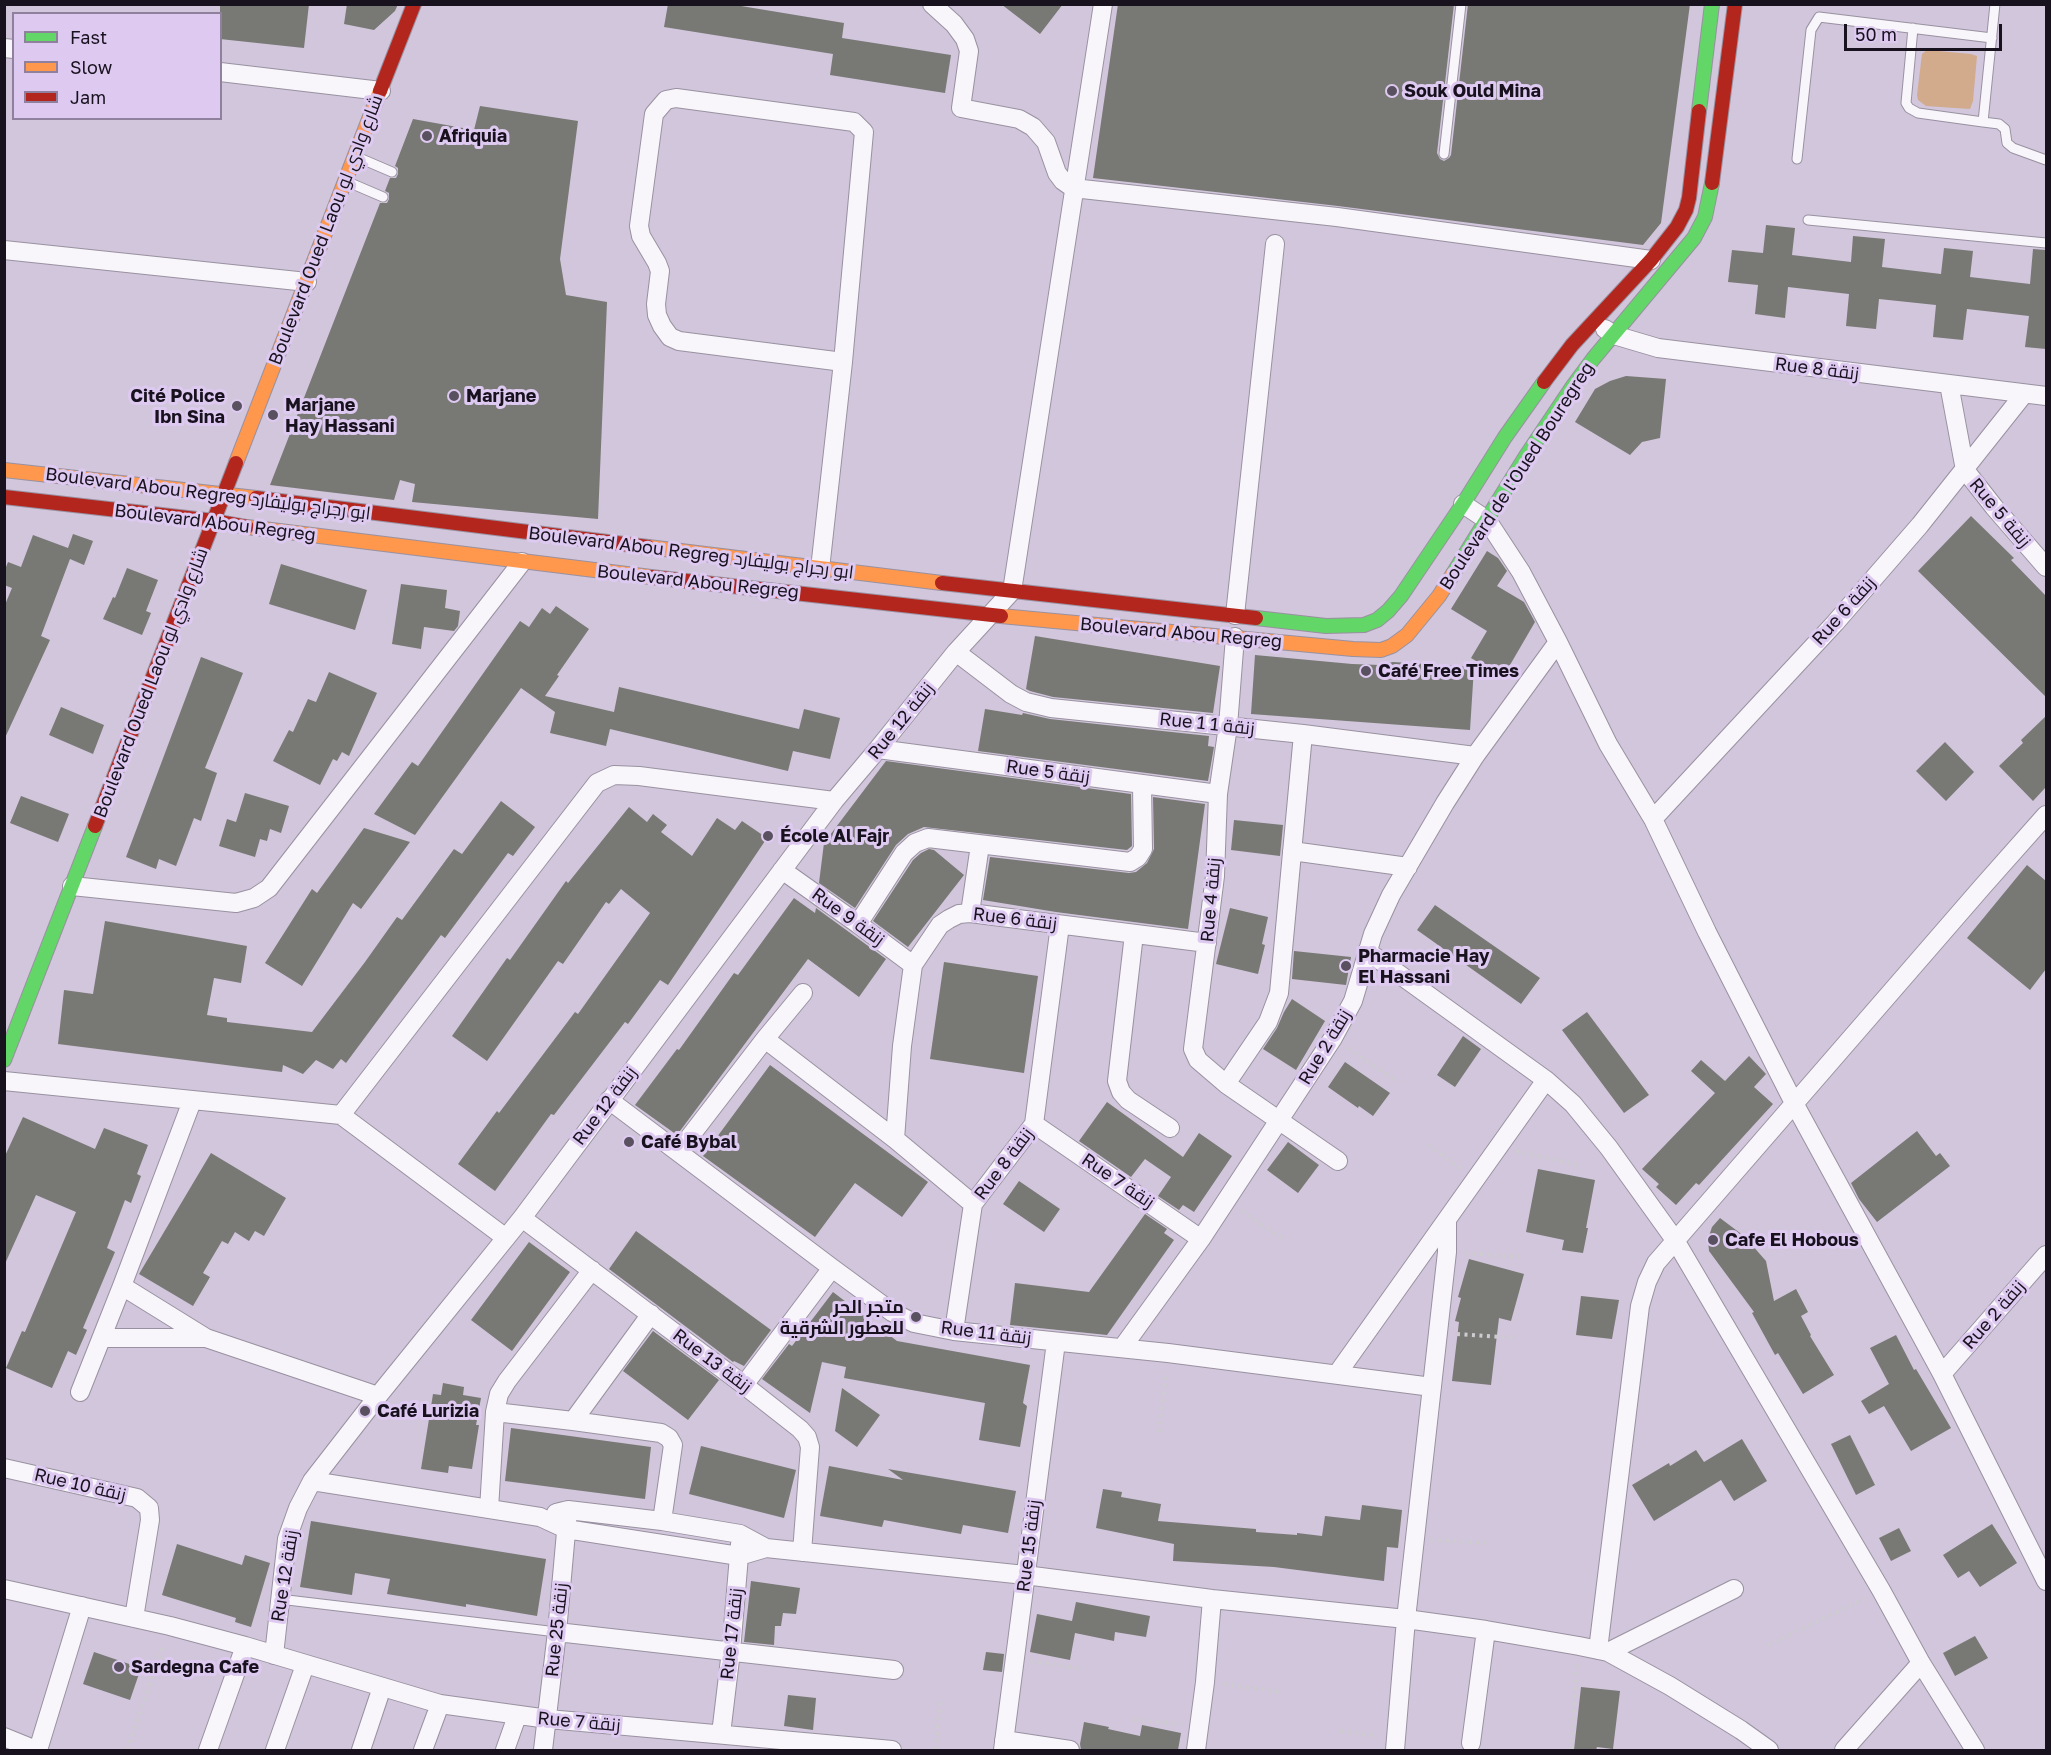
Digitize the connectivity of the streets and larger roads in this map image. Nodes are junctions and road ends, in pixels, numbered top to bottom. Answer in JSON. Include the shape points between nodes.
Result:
{"nodes":[{"id":1,"x":414,"y":4,"type":"edge"},
{"id":2,"x":932,"y":4,"type":"edge"},
{"id":3,"x":1103,"y":4,"type":"edge"},
{"id":4,"x":1712,"y":4,"type":"edge"},
{"id":5,"x":1735,"y":4,"type":"edge"},
{"id":6,"x":222,"y":72,"type":"edge"},
{"id":7,"x":381,"y":91,"type":"junction"},
{"id":8,"x":1073,"y":188,"type":"junction"},
{"id":9,"x":1275,"y":244,"type":"dead end"},
{"id":10,"x":4,"y":250,"type":"edge"},
{"id":11,"x":1651,"y":260,"type":"junction"},
{"id":12,"x":307,"y":282,"type":"junction"},
{"id":13,"x":1594,"y":320,"type":"junction"},
{"id":14,"x":1614,"y":335,"type":"junction"},
{"id":15,"x":843,"y":362,"type":"junction"},
{"id":16,"x":1949,"y":384,"type":"junction"},
{"id":17,"x":2024,"y":394,"type":"junction"},
{"id":18,"x":2046,"y":396,"type":"edge"},
{"id":19,"x":4,"y":470,"type":"edge"},
{"id":20,"x":1965,"y":470,"type":"junction"},
{"id":21,"x":224,"y":494,"type":"junction"},
{"id":22,"x":5,"y":498,"type":"edge"},
{"id":23,"x":1463,"y":504,"type":"junction"},
{"id":24,"x":214,"y":520,"type":"junction"},
{"id":25,"x":1487,"y":520,"type":"junction"},
{"id":26,"x":574,"y":553,"type":"junction"},
{"id":27,"x":522,"y":562,"type":"junction"},
{"id":28,"x":2046,"y":567,"type":"edge"},
{"id":29,"x":820,"y":569,"type":"junction"},
{"id":30,"x":1012,"y":591,"type":"junction"},
{"id":31,"x":989,"y":615,"type":"junction"},
{"id":32,"x":1235,"y":615,"type":"junction"},
{"id":33,"x":1377,"y":620,"type":"joint"},
{"id":34,"x":1235,"y":637,"type":"junction"},
{"id":35,"x":1558,"y":642,"type":"junction"},
{"id":36,"x":1392,"y":646,"type":"joint"},
{"id":37,"x":956,"y":652,"type":"junction"},
{"id":38,"x":1228,"y":726,"type":"junction"},
{"id":39,"x":1303,"y":734,"type":"junction"},
{"id":40,"x":878,"y":749,"type":"junction"},
{"id":41,"x":1475,"y":756,"type":"junction"},
{"id":42,"x":1142,"y":785,"type":"junction"},
{"id":43,"x":1218,"y":794,"type":"junction"},
{"id":44,"x":834,"y":801,"type":"junction"},
{"id":45,"x":2046,"y":815,"type":"edge"},
{"id":46,"x":1653,"y":819,"type":"junction"},
{"id":47,"x":980,"y":845,"type":"junction"},
{"id":48,"x":1293,"y":851,"type":"junction"},
{"id":49,"x":1408,"y":867,"type":"junction"},
{"id":50,"x":782,"y":870,"type":"junction"},
{"id":51,"x":72,"y":886,"type":"junction"},
{"id":52,"x":970,"y":913,"type":"junction"},
{"id":53,"x":858,"y":924,"type":"junction"},
{"id":54,"x":1060,"y":925,"type":"junction"},
{"id":55,"x":1134,"y":934,"type":"junction"},
{"id":56,"x":1207,"y":943,"type":"junction"},
{"id":57,"x":1367,"y":951,"type":"junction"},
{"id":58,"x":913,"y":965,"type":"junction"},
{"id":59,"x":803,"y":993,"type":"dead end"},
{"id":60,"x":765,"y":1039,"type":"junction"},
{"id":61,"x":4,"y":1060,"type":"edge"},
{"id":62,"x":1546,"y":1080,"type":"junction"},
{"id":63,"x":4,"y":1081,"type":"edge"},
{"id":64,"x":1226,"y":1084,"type":"junction"},
{"id":65,"x":609,"y":1100,"type":"junction"},
{"id":66,"x":192,"y":1101,"type":"junction"},
{"id":67,"x":1794,"y":1103,"type":"junction"},
{"id":68,"x":341,"y":1115,"type":"junction"},
{"id":69,"x":1280,"y":1121,"type":"junction"},
{"id":70,"x":1034,"y":1124,"type":"junction"},
{"id":71,"x":1170,"y":1128,"type":"dead end"},
{"id":72,"x":895,"y":1139,"type":"junction"},
{"id":73,"x":678,"y":1152,"type":"junction"},
{"id":74,"x":1338,"y":1161,"type":"dead end"},
{"id":75,"x":974,"y":1204,"type":"junction"},
{"id":76,"x":522,"y":1218,"type":"junction"},
{"id":77,"x":1447,"y":1222,"type":"junction"},
{"id":78,"x":506,"y":1238,"type":"junction"},
{"id":79,"x":1201,"y":1239,"type":"junction"},
{"id":80,"x":1675,"y":1240,"type":"junction"},
{"id":81,"x":2046,"y":1255,"type":"edge"},
{"id":82,"x":832,"y":1268,"type":"junction"},
{"id":83,"x":591,"y":1270,"type":"junction"},
{"id":84,"x":122,"y":1286,"type":"junction"},
{"id":85,"x":651,"y":1314,"type":"junction"},
{"id":86,"x":954,"y":1331,"type":"junction"},
{"id":87,"x":102,"y":1338,"type":"junction"},
{"id":88,"x":206,"y":1338,"type":"junction"},
{"id":89,"x":1056,"y":1342,"type":"junction"},
{"id":90,"x":1122,"y":1348,"type":"junction"},
{"id":91,"x":1337,"y":1374,"type":"junction"},
{"id":92,"x":1942,"y":1374,"type":"junction"},
{"id":93,"x":744,"y":1385,"type":"junction"},
{"id":94,"x":1432,"y":1388,"type":"junction"},
{"id":95,"x":80,"y":1392,"type":"dead end"},
{"id":96,"x":378,"y":1396,"type":"junction"},
{"id":97,"x":495,"y":1412,"type":"junction"},
{"id":98,"x":573,"y":1421,"type":"junction"},
{"id":99,"x":4,"y":1468,"type":"edge"},
{"id":100,"x":312,"y":1481,"type":"junction"},
{"id":101,"x":489,"y":1509,"type":"junction"},
{"id":102,"x":568,"y":1510,"type":"junction"},
{"id":103,"x":540,"y":1517,"type":"junction"},
{"id":104,"x":662,"y":1521,"type":"junction"},
{"id":105,"x":566,"y":1529,"type":"junction"},
{"id":106,"x":740,"y":1534,"type":"junction"},
{"id":107,"x":766,"y":1548,"type":"junction"},
{"id":108,"x":802,"y":1552,"type":"junction"},
{"id":109,"x":740,"y":1556,"type":"junction"},
{"id":110,"x":1025,"y":1575,"type":"junction"},
{"id":111,"x":2046,"y":1581,"type":"edge"},
{"id":112,"x":4,"y":1588,"type":"edge"},
{"id":113,"x":1734,"y":1589,"type":"dead end"},
{"id":114,"x":1212,"y":1599,"type":"junction"},
{"id":115,"x":82,"y":1606,"type":"junction"},
{"id":116,"x":134,"y":1618,"type":"junction"},
{"id":117,"x":1406,"y":1619,"type":"junction"},
{"id":118,"x":1486,"y":1630,"type":"junction"},
{"id":119,"x":557,"y":1632,"type":"junction"},
{"id":120,"x":245,"y":1646,"type":"junction"},
{"id":121,"x":731,"y":1651,"type":"junction"},
{"id":122,"x":1603,"y":1651,"type":"junction"},
{"id":123,"x":274,"y":1656,"type":"junction"},
{"id":124,"x":1921,"y":1663,"type":"junction"},
{"id":125,"x":305,"y":1665,"type":"junction"},
{"id":126,"x":894,"y":1670,"type":"dead end"},
{"id":127,"x":382,"y":1687,"type":"junction"},
{"id":128,"x":440,"y":1704,"type":"junction"},
{"id":129,"x":517,"y":1716,"type":"junction"},
{"id":130,"x":548,"y":1719,"type":"junction"},
{"id":131,"x":721,"y":1734,"type":"junction"},
{"id":132,"x":4,"y":1737,"type":"edge"},
{"id":133,"x":1471,"y":1743,"type":"dead end"},
{"id":134,"x":1395,"y":1744,"type":"edge"},
{"id":135,"x":1003,"y":1745,"type":"edge"},
{"id":136,"x":800,"y":1746,"type":"edge"},
{"id":137,"x":37,"y":1750,"type":"edge"},
{"id":138,"x":208,"y":1750,"type":"edge"},
{"id":139,"x":275,"y":1750,"type":"edge"},
{"id":140,"x":361,"y":1750,"type":"edge"},
{"id":141,"x":423,"y":1750,"type":"edge"},
{"id":142,"x":505,"y":1750,"type":"edge"},
{"id":143,"x":543,"y":1750,"type":"edge"},
{"id":144,"x":892,"y":1750,"type":"edge"},
{"id":145,"x":1070,"y":1750,"type":"edge"},
{"id":146,"x":1196,"y":1750,"type":"edge"},
{"id":147,"x":1769,"y":1750,"type":"edge"},
{"id":148,"x":1844,"y":1750,"type":"edge"},
{"id":149,"x":1975,"y":1750,"type":"edge"}],
"edges":[{"from":1,"to":7,"type":"main road","name":"Boulevard Oued Laou شارع وادي لو"},
{"from":2,"to":8,"type":"street","via":[[954,24],[969,51],[961,108],[1019,119],[1033,127],[1046,142],[1057,173]]},
{"from":3,"to":8,"type":"street"},
{"from":4,"to":11,"type":"main road","name":"Boulevard de l'Oued Bouregreg","via":[[1689,198],[1677,227]]},
{"from":5,"to":14,"type":"main road","name":"Boulevard de l'Oued Bouregreg","via":[[1705,217],[1694,238]]},
{"from":6,"to":7,"type":"street"},
{"from":7,"to":12,"type":"main road","name":"Boulevard Oued Laou شارع وادي لو"},
{"from":8,"to":11,"type":"street","via":[[1337,217]]},
{"from":8,"to":30,"type":"street"},
{"from":9,"to":32,"type":"street"},
{"from":10,"to":12,"type":"street"},
{"from":11,"to":13,"type":"main road","name":"Boulevard de l'Oued Bouregreg"},
{"from":12,"to":21,"type":"main road","name":"Boulevard Oued Laou شارع وادي لو"},
{"from":13,"to":14,"type":"street","name":"Rue 8 زنقة"},
{"from":13,"to":23,"type":"main road","name":"Boulevard de l'Oued Bouregreg","via":[[1525,410]]},
{"from":14,"to":16,"type":"street","name":"Rue 8 زنقة","via":[[1658,348]]},
{"from":14,"to":25,"type":"main road","name":"Boulevard de l'Oued Bouregreg","via":[[1550,418]]},
{"from":15,"to":15,"type":"street","via":[[864,132],[854,122],[676,98],[666,100],[654,114],[639,226],[660,271],[656,304],[662,326],[679,341]]},
{"from":15,"to":29,"type":"street"},
{"from":16,"to":17,"type":"street","name":"Rue 8 زنقة"},
{"from":16,"to":20,"type":"street","name":"Rue 5 زنقة"},
{"from":17,"to":18,"type":"street","name":"Rue 8 زنقة"},
{"from":17,"to":20,"type":"street","name":"Rue 6 زنقة"},
{"from":19,"to":21,"type":"main road","name":"Boulevard Abou Regreg ابو رجراج بوليفارد"},
{"from":20,"to":28,"type":"street","name":"Rue 5 زنقة"},
{"from":20,"to":46,"type":"street","name":"Rue 6 زنقة","via":[[1835,623]]},
{"from":21,"to":24,"type":"main road","name":"Boulevard Oued Laou شارع وادي لو"},
{"from":21,"to":26,"type":"main road","name":"Boulevard Abou Regreg ابو رجراج بوليفارد"},
{"from":22,"to":24,"type":"main road","name":"Boulevard Abou Regreg"},
{"from":23,"to":25,"type":"street"},
{"from":23,"to":33,"type":"main road","name":"Boulevard de l'Oued Bouregreg","via":[[1412,581]]},
{"from":24,"to":27,"type":"main road","name":"Boulevard Abou Regreg"},
{"from":24,"to":51,"type":"main road","name":"Boulevard Oued Laou شارع وادي لو"},
{"from":25,"to":35,"type":"street","via":[[1521,572]]},
{"from":25,"to":36,"type":"main road","name":"Boulevard de l'Oued Bouregreg","via":[[1439,596],[1417,625]]},
{"from":26,"to":27,"type":"main road","name":"Boulevard Abou Regreg"},
{"from":26,"to":29,"type":"main road","name":"Boulevard Abou Regreg ابو رجراج بوليفارد"},
{"from":26,"to":31,"type":"main road","name":"Boulevard Abou Regreg"},
{"from":27,"to":51,"type":"street","via":[[269,888],[236,903]]},
{"from":29,"to":30,"type":"main road","name":"Boulevard Abou Regreg ابو رجراج بوليفارد"},
{"from":30,"to":31,"type":"street","name":"Rue 12 زنقة"},
{"from":30,"to":32,"type":"main road","name":"Boulevard Abou Regreg ابو رجراج بوليفارد"},
{"from":31,"to":34,"type":"main road","name":"Boulevard Abou Regreg"},
{"from":31,"to":37,"type":"street","name":"Rue 12 زنقة"},
{"from":32,"to":33,"type":"main road","name":"Boulevard Abou Regreg ابو رجراج بوليفارد","via":[[1326,626],[1364,625]]},
{"from":34,"to":36,"type":"main road","name":"Boulevard Abou Regreg","via":[[1353,649],[1381,650]]},
{"from":34,"to":38,"type":"street","name":"Rue 4 زنقة"},
{"from":35,"to":41,"type":"street","name":"Rue 2 زنقة"},
{"from":35,"to":46,"type":"street","via":[[1608,744]]},
{"from":37,"to":38,"type":"street","name":"Rue 1 زنقة 1","via":[[1026,702],[1051,708]]},
{"from":37,"to":40,"type":"street","name":"Rue 12 زنقة"},
{"from":38,"to":39,"type":"street","name":"Rue 1 زنقة 1"},
{"from":38,"to":43,"type":"street","name":"Rue 4 زنقة"},
{"from":39,"to":41,"type":"street","name":"Rue 1 زنقة 1"},
{"from":39,"to":48,"type":"street"},
{"from":40,"to":42,"type":"street","name":"Rue 5 زنقة"},
{"from":40,"to":44,"type":"street","name":"Rue 12 زنقة"},
{"from":41,"to":49,"type":"street","name":"Rue 2 زنقة"},
{"from":42,"to":43,"type":"street","name":"Rue 5 زنقة"},
{"from":42,"to":47,"type":"street","via":[[1143,849],[1130,862]]},
{"from":43,"to":56,"type":"street","name":"Rue 4 زنقة","via":[[1215,876]]},
{"from":44,"to":50,"type":"street","name":"Rue 12 زنقة"},
{"from":44,"to":68,"type":"street","via":[[639,776],[614,775],[597,783]]},
{"from":45,"to":67,"type":"street"},
{"from":46,"to":67,"type":"street"},
{"from":47,"to":52,"type":"street"},
{"from":47,"to":53,"type":"street","via":[[928,838],[915,843],[904,853]]},
{"from":48,"to":49,"type":"street"},
{"from":48,"to":64,"type":"street","via":[[1279,993],[1268,1022]]},
{"from":49,"to":57,"type":"street","name":"Rue 2 زنقة","via":[[1379,918]]},
{"from":50,"to":53,"type":"street","name":"Rue 9 زنقة"},
{"from":50,"to":65,"type":"street","name":"Rue 12 زنقة"},
{"from":51,"to":61,"type":"main road","name":"Boulevard Oued Laou شارع وادي لو"},
{"from":52,"to":54,"type":"street","name":"Rue 6 زنقة"},
{"from":52,"to":58,"type":"street","name":"Rue 6 زنقة","via":[[959,914],[940,925]]},
{"from":53,"to":58,"type":"street","name":"Rue 9 زنقة"},
{"from":54,"to":55,"type":"street","name":"Rue 6 زنقة"},
{"from":54,"to":70,"type":"street","name":"Rue 8 زنقة"},
{"from":55,"to":56,"type":"street","name":"Rue 6 زنقة"},
{"from":55,"to":71,"type":"street","via":[[1117,1081],[1128,1100]]},
{"from":56,"to":64,"type":"street","name":"Rue 4 زنقة","via":[[1193,1049],[1198,1060]]},
{"from":57,"to":62,"type":"street"},
{"from":57,"to":69,"type":"street","name":"Rue 2 زنقة","via":[[1353,1001]]},
{"from":58,"to":72,"type":"street","name":"Rue 6 زنقة"},
{"from":59,"to":60,"type":"street"},
{"from":60,"to":72,"type":"street"},
{"from":60,"to":73,"type":"street"},
{"from":62,"to":77,"type":"street"},
{"from":62,"to":80,"type":"street","via":[[1573,1104],[1609,1148]]},
{"from":63,"to":66,"type":"street"},
{"from":64,"to":69,"type":"street","name":"Rue 4 زنقة"},
{"from":65,"to":73,"type":"street","name":"Rue 11 زنقة"},
{"from":65,"to":76,"type":"street","name":"Rue 12 زنقة"},
{"from":66,"to":68,"type":"street"},
{"from":66,"to":84,"type":"street"},
{"from":67,"to":80,"type":"street"},
{"from":67,"to":92,"type":"street"},
{"from":68,"to":78,"type":"street"},
{"from":69,"to":74,"type":"street","name":"Rue 4 زنقة"},
{"from":69,"to":79,"type":"street","name":"Rue 2 زنقة"},
{"from":70,"to":75,"type":"street","name":"Rue 8 زنقة"},
{"from":70,"to":79,"type":"street","name":"Rue 7 زنقة"},
{"from":72,"to":75,"type":"street"},
{"from":73,"to":82,"type":"street","name":"Rue 11 زنقة"},
{"from":75,"to":86,"type":"street","name":"Rue 8 زنقة"},
{"from":76,"to":78,"type":"street","name":"Rue 12 زنقة"},
{"from":76,"to":83,"type":"street","name":"Rue 13 زنقة"},
{"from":77,"to":91,"type":"street"},
{"from":77,"to":94,"type":"street"},
{"from":78,"to":96,"type":"street","name":"Rue 12 زنقة"},
{"from":79,"to":90,"type":"street","name":"Rue 2 زنقة"},
{"from":80,"to":122,"type":"street","via":[[1656,1263],[1640,1306]]},
{"from":80,"to":124,"type":"street"},
{"from":81,"to":92,"type":"street","name":"Rue 2 زنقة"},
{"from":82,"to":86,"type":"street","name":"Rue 11 زنقة","via":[[892,1312],[914,1323]]},
{"from":82,"to":93,"type":"street"},
{"from":83,"to":85,"type":"street","name":"Rue 13 زنقة"},
{"from":83,"to":97,"type":"street","via":[[507,1381]]},
{"from":84,"to":87,"type":"street"},
{"from":84,"to":88,"type":"street"},
{"from":85,"to":93,"type":"street","name":"Rue 13 زنقة"},
{"from":85,"to":98,"type":"street"},
{"from":86,"to":89,"type":"street","name":"Rue 11 زنقة"},
{"from":87,"to":88,"type":"street"},
{"from":87,"to":95,"type":"street"},
{"from":88,"to":96,"type":"street"},
{"from":89,"to":90,"type":"street","name":"Rue 11 زنقة"},
{"from":89,"to":110,"type":"street","name":"Rue 15 زنقة"},
{"from":90,"to":91,"type":"street","name":"Rue 11 زنقة"},
{"from":91,"to":94,"type":"street","name":"Rue 11 زنقة"},
{"from":92,"to":111,"type":"street"},
{"from":93,"to":108,"type":"street","name":"Rue 13 زنقة","via":[[807,1437],[810,1447]]},
{"from":94,"to":117,"type":"street"},
{"from":96,"to":100,"type":"street","name":"Rue 12 زنقة"},
{"from":97,"to":98,"type":"street"},
{"from":97,"to":101,"type":"street"},
{"from":98,"to":104,"type":"street","via":[[669,1437],[673,1445]]},
{"from":99,"to":116,"type":"street","name":"Rue 10 زنقة","via":[[137,1498],[149,1508]]},
{"from":100,"to":101,"type":"street"},
{"from":100,"to":123,"type":"street","name":"Rue 12 زنقة","via":[[287,1539]]},
{"from":101,"to":103,"type":"street"},
{"from":102,"to":103,"type":"street"},
{"from":102,"to":104,"type":"street"},
{"from":102,"to":105,"type":"street","name":"Rue 25 زنقة"},
{"from":103,"to":105,"type":"street"},
{"from":104,"to":106,"type":"street"},
{"from":105,"to":109,"type":"street"},
{"from":105,"to":119,"type":"street","name":"Rue 25 زنقة"},
{"from":106,"to":107,"type":"street"},
{"from":106,"to":109,"type":"street","name":"Rue 17 زنقة"},
{"from":107,"to":108,"type":"street"},
{"from":107,"to":109,"type":"street"},
{"from":108,"to":110,"type":"street"},
{"from":109,"to":121,"type":"street","name":"Rue 17 زنقة"},
{"from":110,"to":114,"type":"street"},
{"from":110,"to":135,"type":"street","name":"Rue 15 زنقة"},
{"from":112,"to":115,"type":"street","name":"Rue 7 زنقة"},
{"from":113,"to":122,"type":"street"},
{"from":114,"to":117,"type":"street"},
{"from":114,"to":146,"type":"street"},
{"from":115,"to":116,"type":"street","name":"Rue 7 زنقة"},
{"from":115,"to":137,"type":"street"},
{"from":116,"to":120,"type":"street","name":"Rue 7 زنقة"},
{"from":117,"to":118,"type":"street"},
{"from":117,"to":134,"type":"street"},
{"from":118,"to":122,"type":"street"},
{"from":118,"to":133,"type":"street"},
{"from":119,"to":121,"type":"street"},
{"from":119,"to":130,"type":"street","name":"Rue 25 زنقة"},
{"from":120,"to":123,"type":"street","name":"Rue 7 زنقة"},
{"from":120,"to":138,"type":"street"},
{"from":121,"to":126,"type":"street"},
{"from":121,"to":131,"type":"street","name":"Rue 17 زنقة"},
{"from":122,"to":147,"type":"street","via":[[1670,1686]]},
{"from":123,"to":125,"type":"street","name":"Rue 7 زنقة"},
{"from":124,"to":148,"type":"street"},
{"from":124,"to":149,"type":"street"},
{"from":125,"to":127,"type":"street","name":"Rue 7 زنقة"},
{"from":125,"to":139,"type":"street"},
{"from":127,"to":128,"type":"street","name":"Rue 7 زنقة"},
{"from":127,"to":140,"type":"street"},
{"from":128,"to":129,"type":"street","name":"Rue 7 زنقة"},
{"from":128,"to":141,"type":"street"},
{"from":129,"to":130,"type":"street","name":"Rue 7 زنقة"},
{"from":129,"to":142,"type":"street"},
{"from":130,"to":131,"type":"street","name":"Rue 7 زنقة"},
{"from":130,"to":143,"type":"street","name":"Rue 25 زنقة"},
{"from":131,"to":136,"type":"street","name":"Rue 7 زنقة"},
{"from":132,"to":137,"type":"street"},
{"from":135,"to":145,"type":"street"},
{"from":136,"to":144,"type":"street","name":"Rue 7 زنقة"}]}
